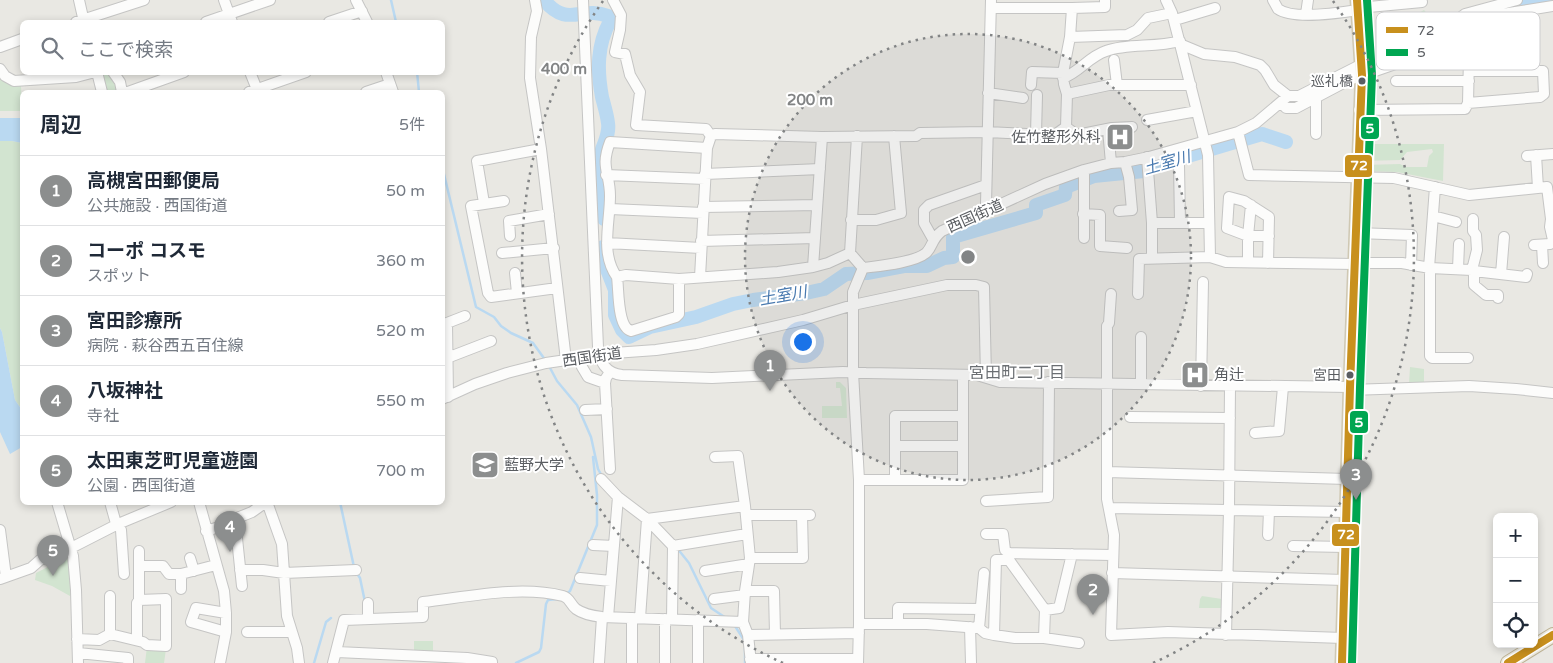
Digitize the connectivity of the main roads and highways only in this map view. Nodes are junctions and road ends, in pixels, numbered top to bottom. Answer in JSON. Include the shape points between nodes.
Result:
{"nodes":[{"id":1,"x":1358,"y":6,"type":"edge"},
{"id":2,"x":1553,"y":636,"type":"edge"},
{"id":3,"x":1342,"y":663,"type":"edge"},
{"id":4,"x":1508,"y":663,"type":"edge"}],
"edges":[{"from":1,"to":3,"type":"main road","via":[[1362,70]]},
{"from":2,"to":4,"type":"highway"}]}
